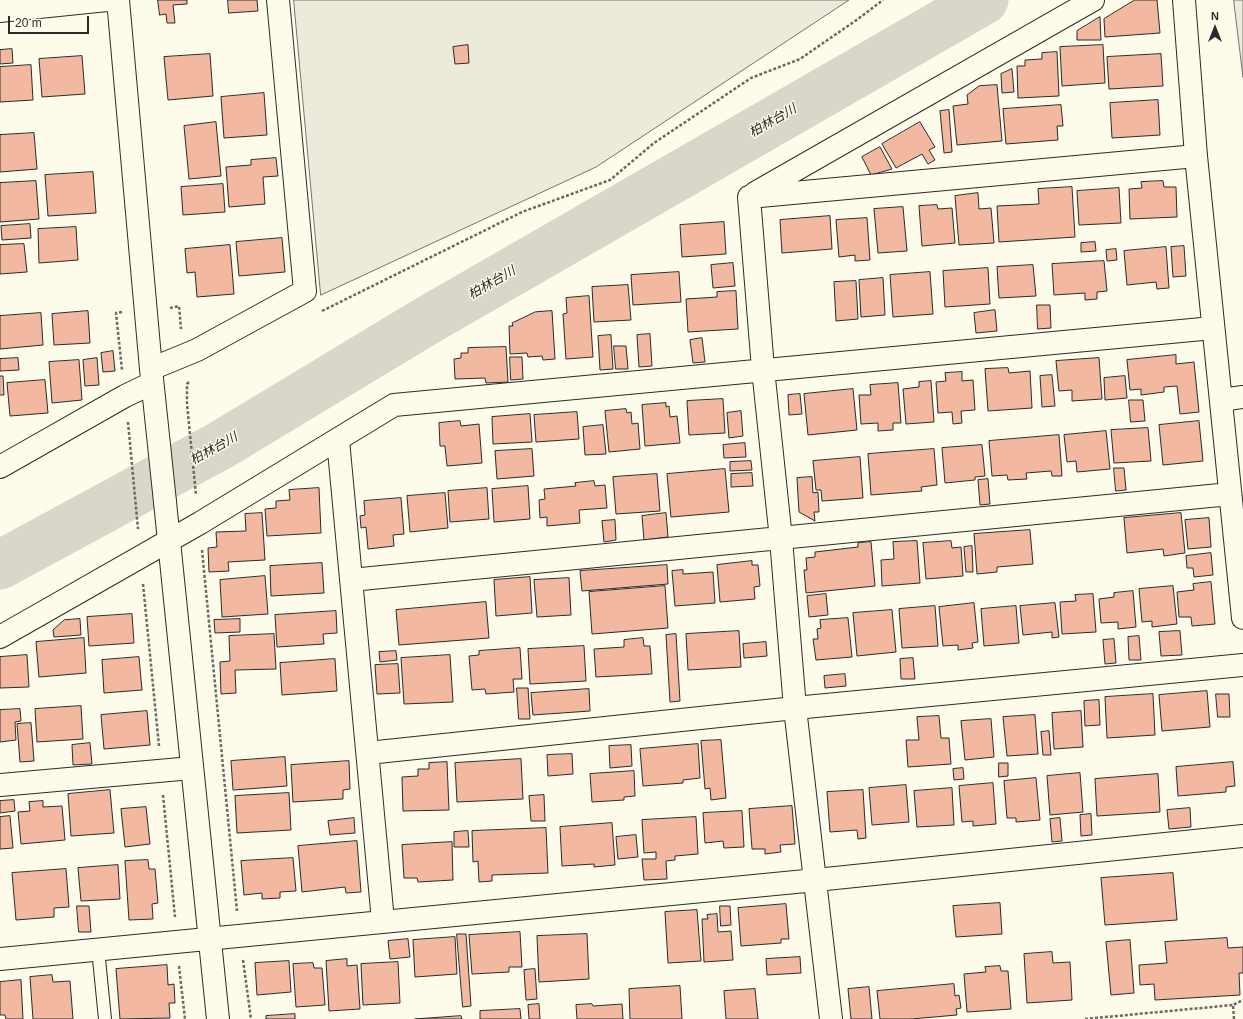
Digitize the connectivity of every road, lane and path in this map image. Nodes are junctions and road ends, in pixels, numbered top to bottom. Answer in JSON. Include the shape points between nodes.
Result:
{"nodes":[{"id":1,"x":107,"y":0,"type":"edge"},
{"id":2,"x":118,"y":0,"type":"edge"},
{"id":3,"x":278,"y":0,"type":"edge"},
{"id":4,"x":883,"y":0,"type":"edge"},
{"id":5,"x":1093,"y":0,"type":"edge"},
{"id":6,"x":1184,"y":0,"type":"edge"},
{"id":7,"x":0,"y":11,"type":"edge"},
{"id":8,"x":1196,"y":156,"type":"junction"},
{"id":9,"x":749,"y":197,"type":"junction"},
{"id":10,"x":318,"y":313,"type":"dead end"},
{"id":11,"x":1214,"y":328,"type":"junction"},
{"id":12,"x":763,"y":369,"type":"junction"},
{"id":13,"x":152,"y":376,"type":"junction"},
{"id":14,"x":191,"y":380,"type":"dead end"},
{"id":15,"x":1243,"y":398,"type":"edge"},
{"id":16,"x":1221,"y":400,"type":"junction"},
{"id":17,"x":129,"y":434,"type":"dead end"},
{"id":18,"x":338,"y":440,"type":"junction"},
{"id":19,"x":0,"y":467,"type":"edge"},
{"id":20,"x":1230,"y":494,"type":"junction"},
{"id":21,"x":137,"y":518,"type":"dead end"},
{"id":22,"x":200,"y":523,"type":"junction"},
{"id":23,"x":781,"y":539,"type":"junction"},
{"id":24,"x":168,"y":540,"type":"junction"},
{"id":25,"x":351,"y":580,"type":"junction"},
{"id":26,"x":1243,"y":618,"type":"edge"},
{"id":27,"x":0,"y":637,"type":"edge"},
{"id":28,"x":1243,"y":665,"type":"edge"},
{"id":29,"x":795,"y":708,"type":"junction"},
{"id":30,"x":368,"y":753,"type":"junction"},
{"id":31,"x":192,"y":768,"type":"junction"},
{"id":32,"x":0,"y":785,"type":"edge"},
{"id":33,"x":1243,"y":836,"type":"edge"},
{"id":34,"x":816,"y":880,"type":"junction"},
{"id":35,"x":383,"y":921,"type":"junction"},
{"id":36,"x":239,"y":935,"type":"junction"},
{"id":37,"x":209,"y":938,"type":"junction"},
{"id":38,"x":98,"y":949,"type":"junction"},
{"id":39,"x":0,"y":959,"type":"edge"},
{"id":40,"x":1243,"y":1000,"type":"edge"},
{"id":41,"x":1233,"y":1005,"type":"junction"},
{"id":42,"x":105,"y":1019,"type":"edge"},
{"id":43,"x":218,"y":1019,"type":"edge"},
{"id":44,"x":251,"y":1019,"type":"edge"},
{"id":45,"x":831,"y":1019,"type":"edge"},
{"id":46,"x":1084,"y":1019,"type":"edge"},
{"id":47,"x":1234,"y":1019,"type":"edge"}],
"edges":[{"from":1,"to":7,"type":"street"},
{"from":2,"to":13,"type":"street"},
{"from":3,"to":13,"type":"street","via":[[305,292]]},
{"from":4,"to":10,"type":"path","via":[[800,59],[751,78],[654,143],[610,180],[522,212]]},
{"from":5,"to":9,"type":"street"},
{"from":6,"to":8,"type":"street"},
{"from":8,"to":9,"type":"street"},
{"from":8,"to":11,"type":"street"},
{"from":9,"to":12,"type":"street"},
{"from":11,"to":12,"type":"street"},
{"from":11,"to":16,"type":"street"},
{"from":12,"to":18,"type":"street","via":[[394,405]]},
{"from":12,"to":23,"type":"street"},
{"from":13,"to":19,"type":"street","via":[[125,396]]},
{"from":13,"to":24,"type":"street"},
{"from":14,"to":22,"type":"path","via":[[187,384],[187,404]]},
{"from":15,"to":16,"type":"street"},
{"from":16,"to":20,"type":"street"},
{"from":17,"to":21,"type":"path"},
{"from":18,"to":22,"type":"street"},
{"from":18,"to":25,"type":"street"},
{"from":20,"to":23,"type":"street"},
{"from":20,"to":26,"type":"street"},
{"from":22,"to":24,"type":"street"},
{"from":22,"to":36,"type":"path"},
{"from":23,"to":25,"type":"street"},
{"from":23,"to":29,"type":"street"},
{"from":24,"to":27,"type":"street"},
{"from":24,"to":31,"type":"street"},
{"from":25,"to":30,"type":"street"},
{"from":28,"to":29,"type":"street"},
{"from":29,"to":30,"type":"street"},
{"from":29,"to":34,"type":"street"},
{"from":30,"to":35,"type":"street"},
{"from":31,"to":32,"type":"street"},
{"from":31,"to":37,"type":"street"},
{"from":33,"to":34,"type":"street"},
{"from":34,"to":35,"type":"street"},
{"from":34,"to":45,"type":"street"},
{"from":35,"to":36,"type":"street"},
{"from":36,"to":37,"type":"street"},
{"from":36,"to":44,"type":"path"},
{"from":37,"to":38,"type":"street"},
{"from":37,"to":43,"type":"street"},
{"from":38,"to":39,"type":"street"},
{"from":38,"to":42,"type":"lane"},
{"from":40,"to":41,"type":"path"},
{"from":41,"to":46,"type":"path"},
{"from":41,"to":47,"type":"path"}]}
